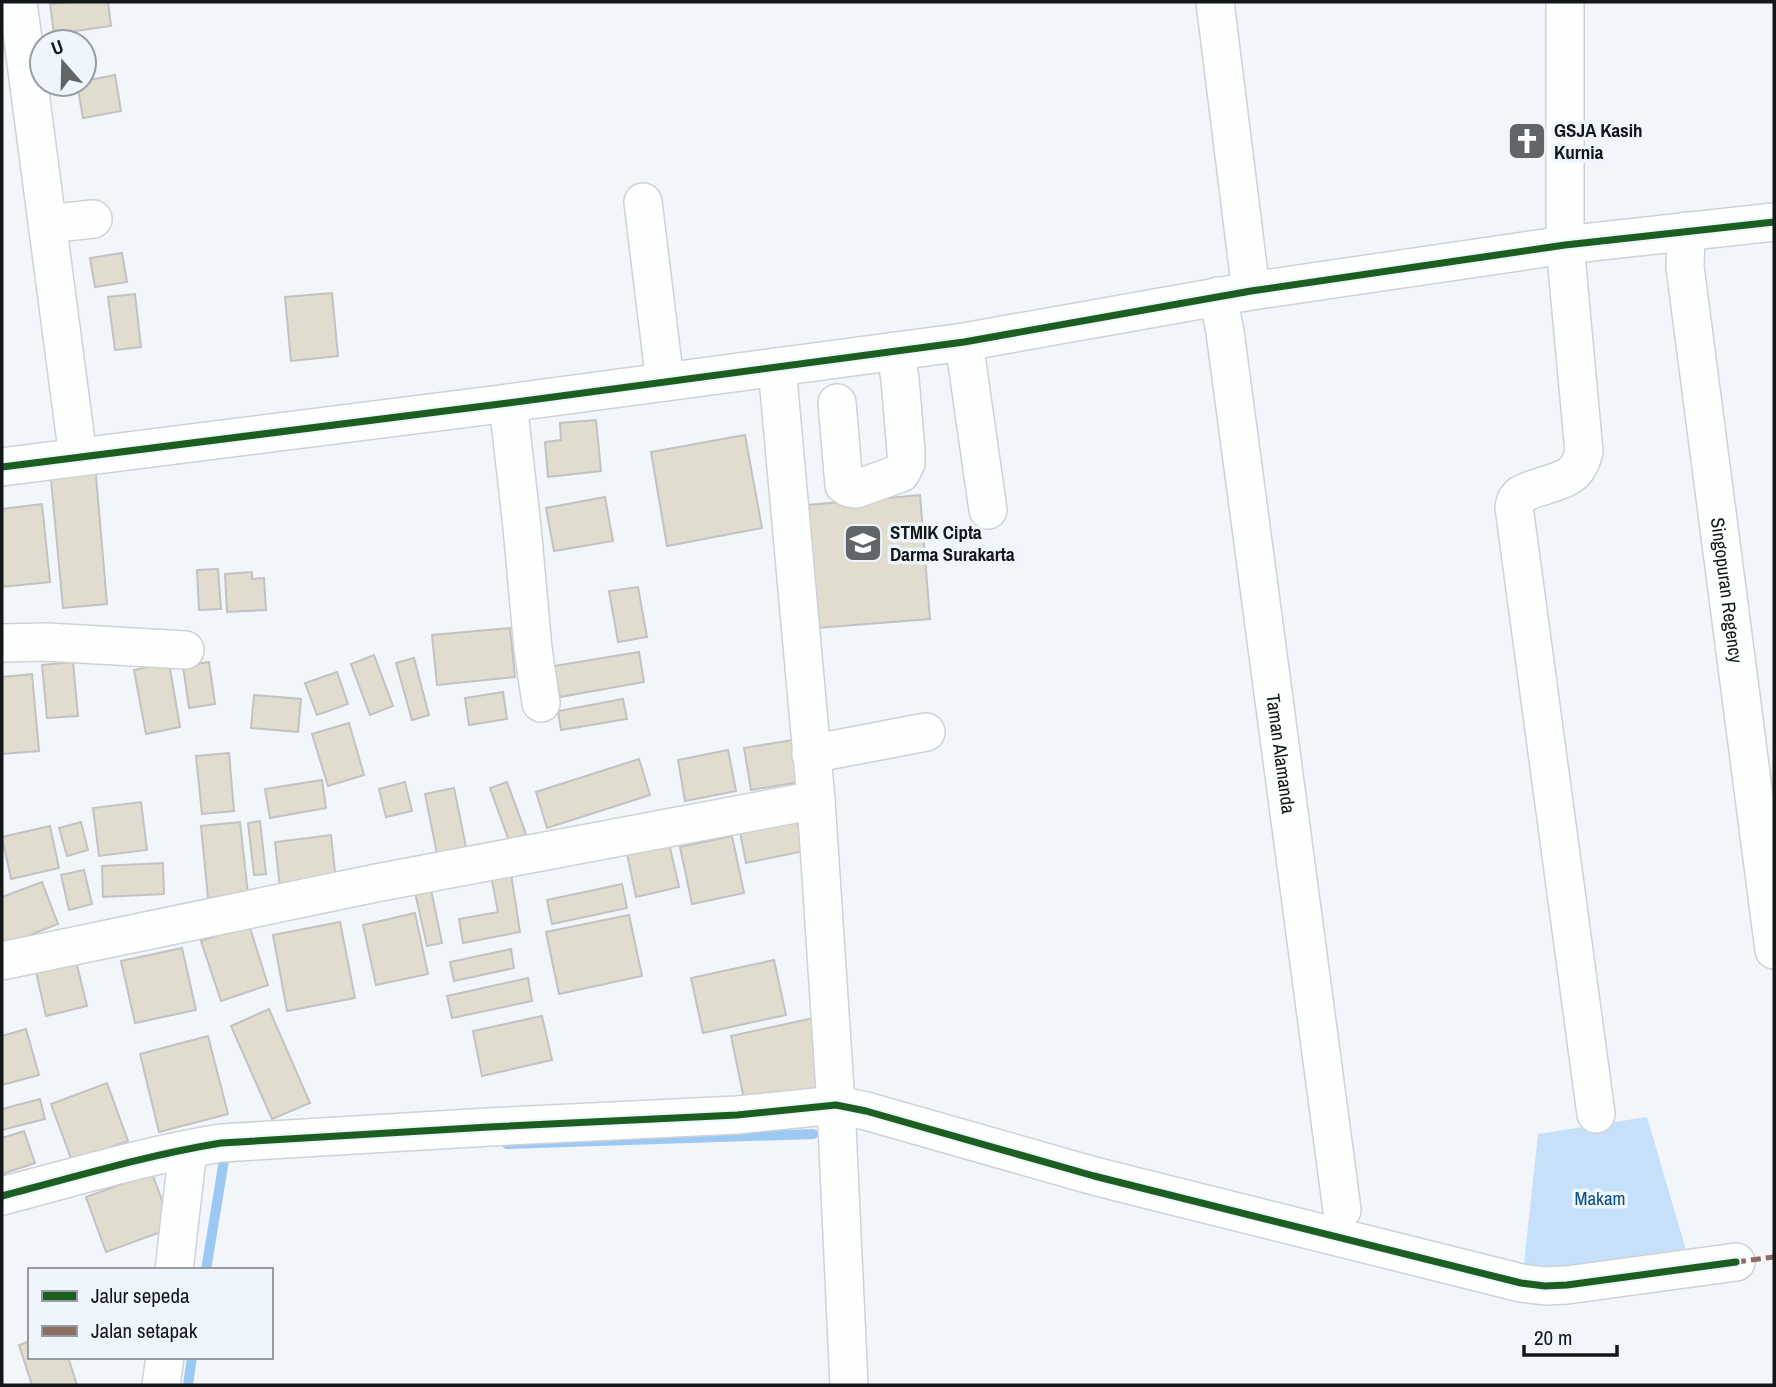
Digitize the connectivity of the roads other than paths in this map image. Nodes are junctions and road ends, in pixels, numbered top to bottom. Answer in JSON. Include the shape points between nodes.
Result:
{"nodes":[{"id":1,"x":18,"y":2,"type":"edge"},
{"id":2,"x":1215,"y":2,"type":"edge"},
{"id":3,"x":1565,"y":2,"type":"edge"},
{"id":4,"x":643,"y":202,"type":"dead end"},
{"id":5,"x":93,"y":219,"type":"dead end"},
{"id":6,"x":1774,"y":222,"type":"edge"},
{"id":7,"x":47,"y":224,"type":"junction"},
{"id":8,"x":1686,"y":231,"type":"junction"},
{"id":9,"x":1565,"y":245,"type":"junction"},
{"id":10,"x":1235,"y":293,"type":"junction"},
{"id":11,"x":964,"y":342,"type":"junction"},
{"id":12,"x":895,"y":351,"type":"junction"},
{"id":13,"x":777,"y":367,"type":"junction"},
{"id":14,"x":665,"y":382,"type":"junction"},
{"id":15,"x":508,"y":403,"type":"junction"},
{"id":16,"x":837,"y":403,"type":"dead end"},
{"id":17,"x":78,"y":457,"type":"junction"},
{"id":18,"x":2,"y":467,"type":"edge"},
{"id":19,"x":988,"y":510,"type":"dead end"},
{"id":20,"x":2,"y":643,"type":"edge"},
{"id":21,"x":185,"y":650,"type":"dead end"},
{"id":22,"x":541,"y":704,"type":"dead end"},
{"id":23,"x":926,"y":732,"type":"dead end"},
{"id":24,"x":811,"y":754,"type":"junction"},
{"id":25,"x":816,"y":800,"type":"junction"},
{"id":26,"x":1774,"y":950,"type":"edge"},
{"id":27,"x":2,"y":961,"type":"edge"},
{"id":28,"x":836,"y":1105,"type":"junction"},
{"id":29,"x":1596,"y":1114,"type":"dead end"},
{"id":30,"x":188,"y":1149,"type":"junction"},
{"id":31,"x":2,"y":1196,"type":"edge"},
{"id":32,"x":1342,"y":1210,"type":"dead end"},
{"id":33,"x":1736,"y":1262,"type":"dead end"},
{"id":34,"x":174,"y":1268,"type":"edge"},
{"id":35,"x":164,"y":1359,"type":"edge"},
{"id":36,"x":162,"y":1385,"type":"edge"},
{"id":37,"x":849,"y":1385,"type":"edge"}],
"edges":[{"from":1,"to":7,"type":"street"},
{"from":2,"to":10,"type":"street","name":"Taman Alamanda"},
{"from":3,"to":9,"type":"street"},
{"from":4,"to":14,"type":"street"},
{"from":5,"to":7,"type":"street"},
{"from":6,"to":8,"type":"street"},
{"from":7,"to":17,"type":"street"},
{"from":8,"to":9,"type":"street"},
{"from":8,"to":26,"type":"street","name":"Singopuran Regency","via":[[1685,267]]},
{"from":9,"to":10,"type":"street"},
{"from":9,"to":29,"type":"street","via":[[1584,452],[1574,472],[1520,495],[1514,507]]},
{"from":10,"to":11,"type":"street"},
{"from":10,"to":32,"type":"street","name":"Taman Alamanda","via":[[1225,332]]},
{"from":11,"to":12,"type":"street"},
{"from":11,"to":19,"type":"street"},
{"from":12,"to":13,"type":"street"},
{"from":12,"to":16,"type":"street","via":[[906,451],[901,473],[856,489],[844,485]]},
{"from":13,"to":14,"type":"street"},
{"from":13,"to":24,"type":"street"},
{"from":14,"to":15,"type":"street"},
{"from":15,"to":17,"type":"street"},
{"from":15,"to":22,"type":"street"},
{"from":17,"to":18,"type":"street"},
{"from":20,"to":21,"type":"street"},
{"from":23,"to":24,"type":"street"},
{"from":24,"to":25,"type":"street"},
{"from":25,"to":27,"type":"street","via":[[376,883]]},
{"from":25,"to":28,"type":"street"},
{"from":28,"to":30,"type":"street","via":[[737,1115],[321,1136]]},
{"from":28,"to":33,"type":"street","via":[[1094,1176],[1521,1283],[1567,1285]]},
{"from":28,"to":37,"type":"street"},
{"from":30,"to":31,"type":"street"},
{"from":30,"to":34,"type":"street"},
{"from":35,"to":36,"type":"street"}]}
